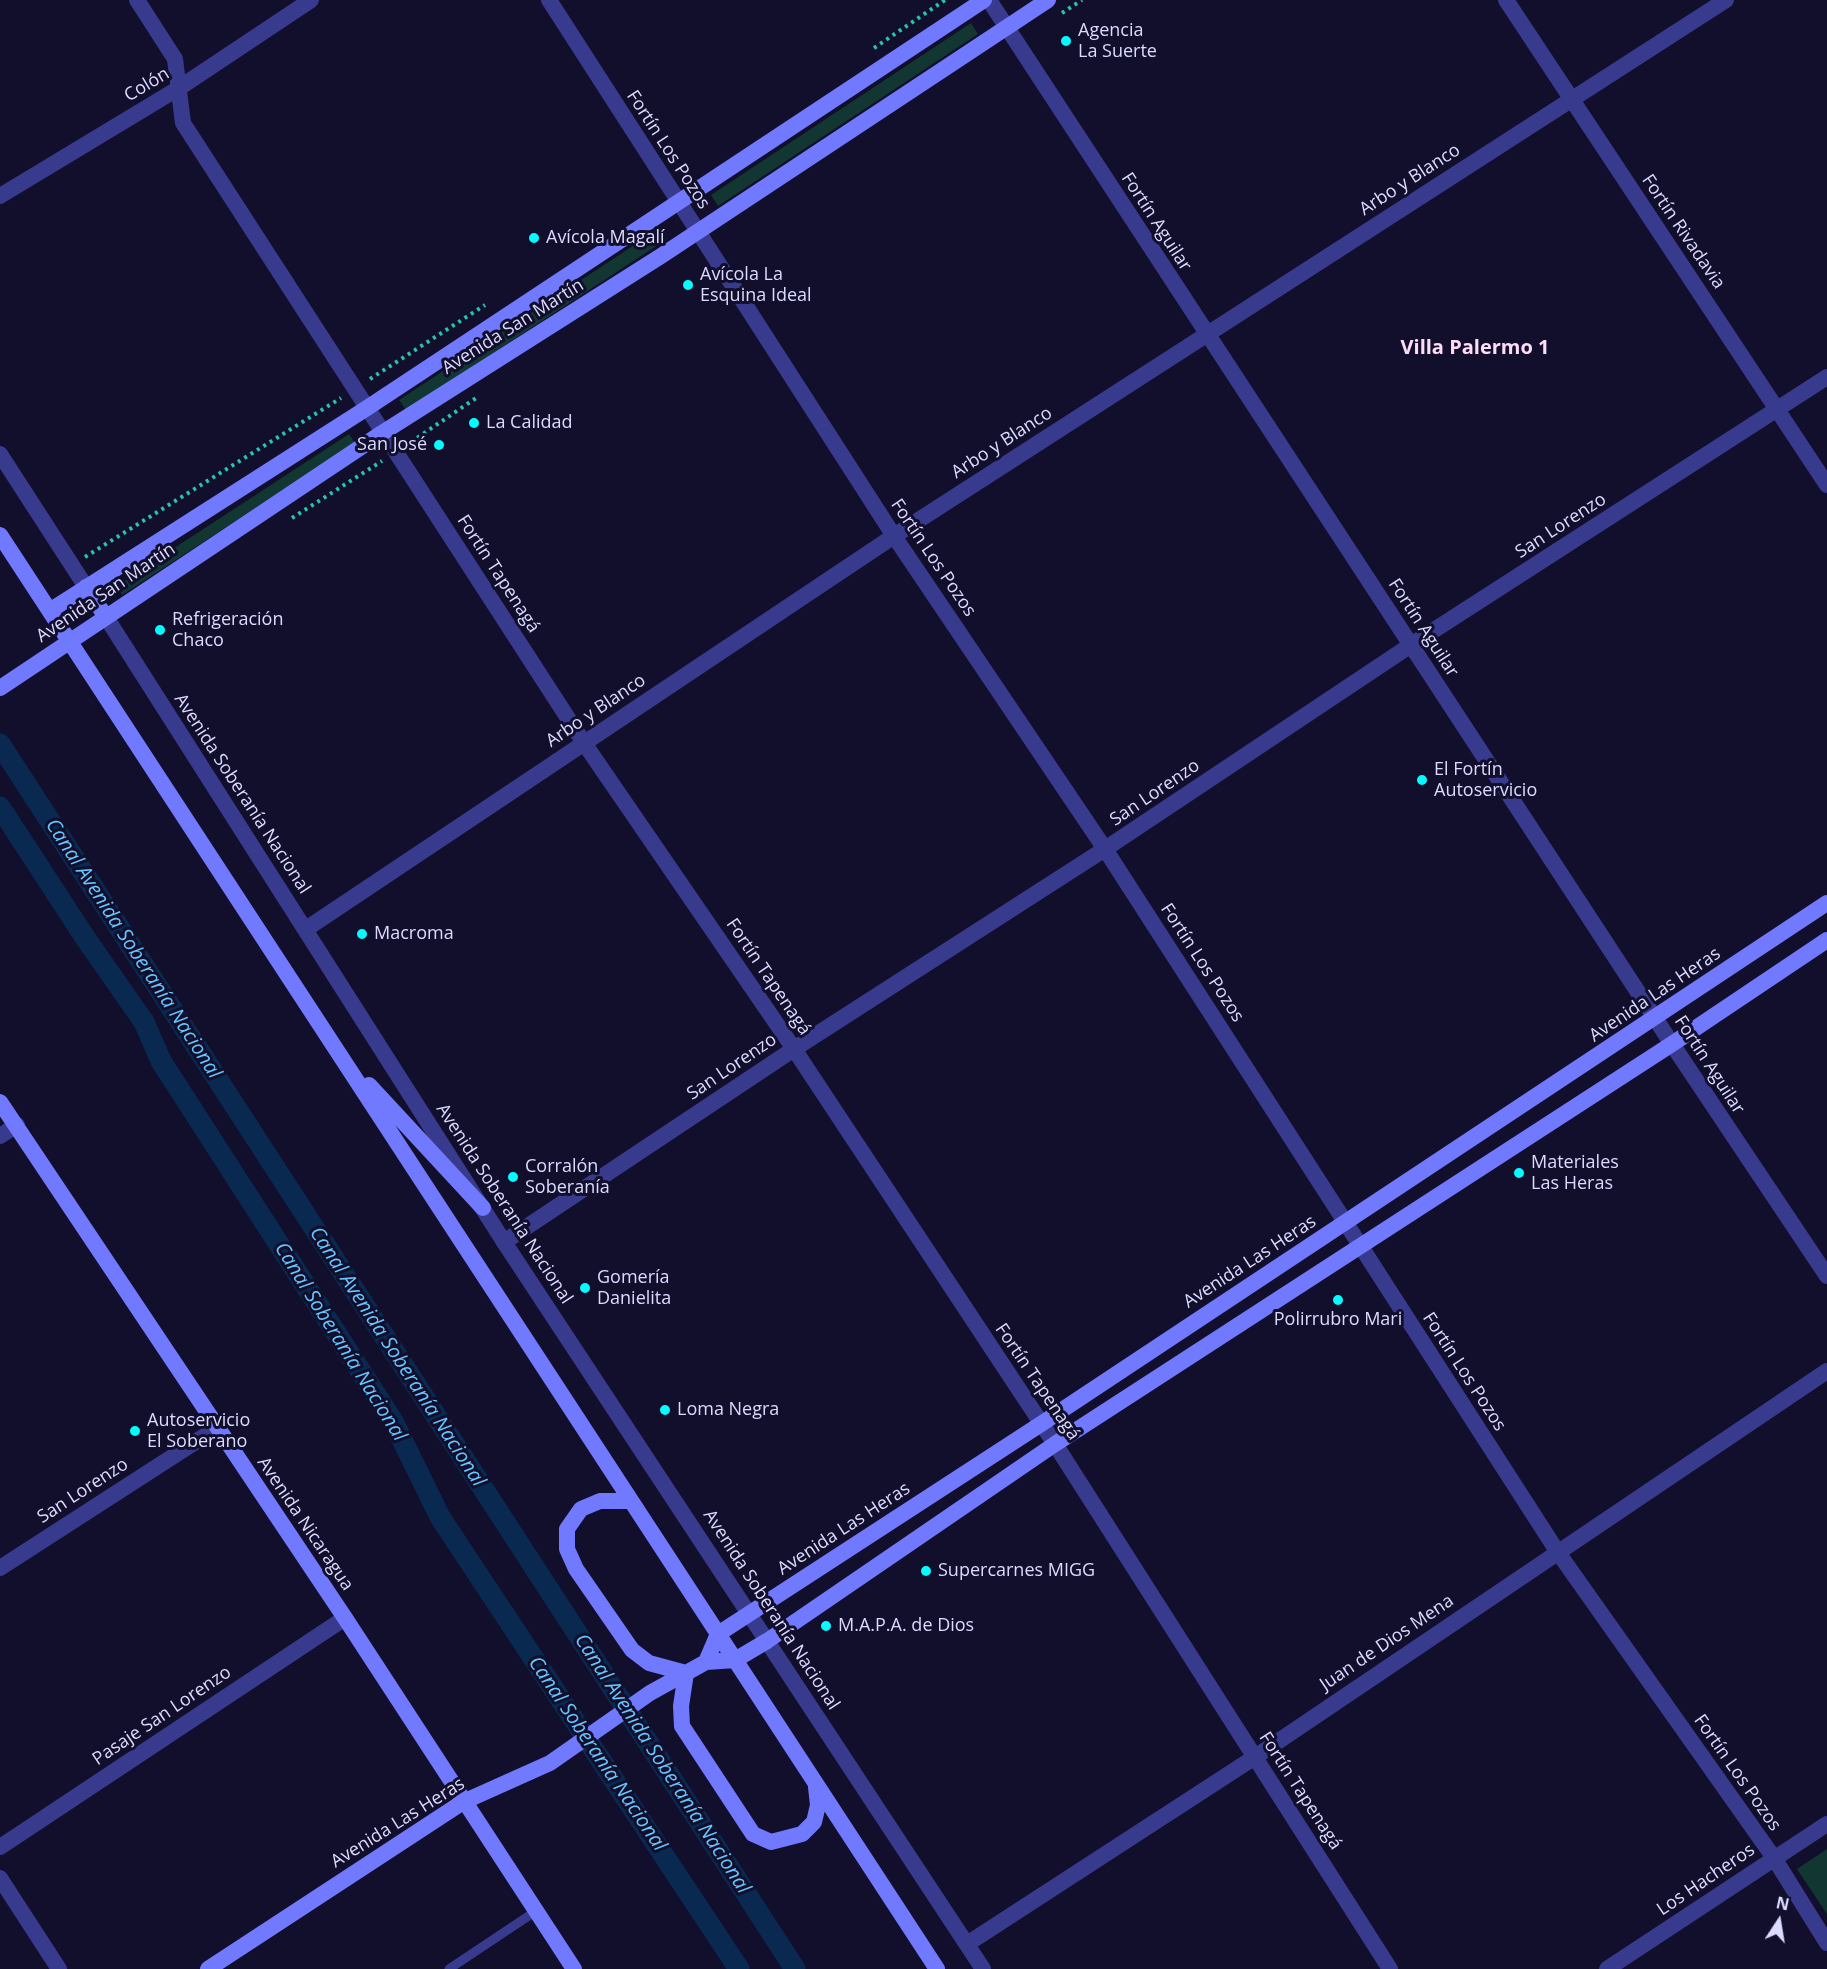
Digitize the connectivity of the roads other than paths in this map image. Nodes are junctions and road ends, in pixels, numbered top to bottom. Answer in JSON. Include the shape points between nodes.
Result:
{"nodes":[{"id":1,"x":137,"y":0,"type":"edge"},
{"id":2,"x":311,"y":0,"type":"edge"},
{"id":3,"x":549,"y":0,"type":"edge"},
{"id":4,"x":984,"y":0,"type":"edge"},
{"id":5,"x":989,"y":0,"type":"edge"},
{"id":6,"x":1048,"y":0,"type":"edge"},
{"id":7,"x":1506,"y":0,"type":"edge"},
{"id":8,"x":1726,"y":0,"type":"edge"},
{"id":9,"x":1006,"y":27,"type":"junction"},
{"id":10,"x":179,"y":88,"type":"junction"},
{"id":11,"x":1571,"y":100,"type":"junction"},
{"id":12,"x":0,"y":196,"type":"edge"},
{"id":13,"x":678,"y":202,"type":"junction"},
{"id":14,"x":697,"y":232,"type":"junction"},
{"id":15,"x":1206,"y":334,"type":"junction"},
{"id":16,"x":1827,"y":377,"type":"edge"},
{"id":17,"x":367,"y":408,"type":"junction"},
{"id":18,"x":1778,"y":410,"type":"junction"},
{"id":19,"x":382,"y":433,"type":"junction"},
{"id":20,"x":0,"y":454,"type":"edge"},
{"id":21,"x":1827,"y":485,"type":"edge"},
{"id":22,"x":0,"y":535,"type":"edge"},
{"id":23,"x":894,"y":536,"type":"junction"},
{"id":24,"x":86,"y":587,"type":"junction"},
{"id":25,"x":51,"y":610,"type":"junction"},
{"id":26,"x":106,"y":617,"type":"junction"},
{"id":27,"x":70,"y":641,"type":"junction"},
{"id":28,"x":1411,"y":645,"type":"junction"},
{"id":29,"x":0,"y":688,"type":"edge"},
{"id":30,"x":584,"y":743,"type":"junction"},
{"id":31,"x":1105,"y":849,"type":"junction"},
{"id":32,"x":1827,"y":903,"type":"edge"},
{"id":33,"x":306,"y":929,"type":"junction"},
{"id":34,"x":1827,"y":940,"type":"edge"},
{"id":35,"x":1655,"y":1018,"type":"junction"},
{"id":36,"x":1672,"y":1044,"type":"junction"},
{"id":37,"x":794,"y":1049,"type":"junction"},
{"id":38,"x":337,"y":1051,"type":"junction"},
{"id":39,"x":0,"y":1102,"type":"edge"},
{"id":40,"x":17,"y":1125,"type":"junction"},
{"id":41,"x":0,"y":1136,"type":"edge"},
{"id":42,"x":483,"y":1208,"type":"junction"},
{"id":43,"x":1347,"y":1222,"type":"junction"},
{"id":44,"x":504,"y":1242,"type":"junction"},
{"id":45,"x":1360,"y":1245,"type":"junction"},
{"id":46,"x":1827,"y":1276,"type":"edge"},
{"id":47,"x":1827,"y":1371,"type":"edge"},
{"id":48,"x":1041,"y":1424,"type":"junction"},
{"id":49,"x":217,"y":1428,"type":"junction"},
{"id":50,"x":1055,"y":1444,"type":"junction"},
{"id":51,"x":631,"y":1501,"type":"junction"},
{"id":52,"x":1557,"y":1551,"type":"junction"},
{"id":53,"x":0,"y":1568,"type":"edge"},
{"id":54,"x":750,"y":1614,"type":"junction"},
{"id":55,"x":345,"y":1618,"type":"junction"},
{"id":56,"x":718,"y":1634,"type":"junction"},
{"id":57,"x":767,"y":1641,"type":"junction"},
{"id":58,"x":735,"y":1660,"type":"junction"},
{"id":59,"x":706,"y":1662,"type":"junction"},
{"id":60,"x":686,"y":1673,"type":"junction"},
{"id":61,"x":1255,"y":1757,"type":"junction"},
{"id":62,"x":816,"y":1784,"type":"junction"},
{"id":63,"x":463,"y":1802,"type":"junction"},
{"id":64,"x":1827,"y":1824,"type":"edge"},
{"id":65,"x":0,"y":1847,"type":"edge"},
{"id":66,"x":1774,"y":1858,"type":"junction"},
{"id":67,"x":0,"y":1878,"type":"edge"},
{"id":68,"x":536,"y":1911,"type":"junction"},
{"id":69,"x":1827,"y":1943,"type":"edge"},
{"id":70,"x":968,"y":1944,"type":"junction"},
{"id":71,"x":59,"y":1969,"type":"edge"},
{"id":72,"x":208,"y":1969,"type":"edge"},
{"id":73,"x":449,"y":1969,"type":"edge"},
{"id":74,"x":574,"y":1969,"type":"edge"},
{"id":75,"x":937,"y":1969,"type":"edge"},
{"id":76,"x":983,"y":1969,"type":"edge"},
{"id":77,"x":1390,"y":1969,"type":"edge"},
{"id":78,"x":1607,"y":1969,"type":"edge"}],
"edges":[{"from":1,"to":10,"type":"street","name":"Fortín Tapenagá","via":[[175,59]]},
{"from":2,"to":10,"type":"street","name":"Colón"},
{"from":3,"to":13,"type":"street","name":"Fortín Los Pozos"},
{"from":4,"to":13,"type":"main road","name":"Avenida San Martín"},
{"from":5,"to":9,"type":"street","name":"Fortín Aguilar"},
{"from":6,"to":9,"type":"main road","name":"Avenida San Martín"},
{"from":7,"to":11,"type":"street","name":"Fortín Rivadavia"},
{"from":8,"to":11,"type":"street","name":"Arbo y Blanco"},
{"from":9,"to":14,"type":"main road","name":"Avenida San Martín"},
{"from":9,"to":15,"type":"street","name":"Fortín Aguilar"},
{"from":10,"to":12,"type":"street","name":"Colón"},
{"from":10,"to":17,"type":"street","name":"Fortín Tapenagá","via":[[183,123]]},
{"from":11,"to":15,"type":"street","name":"Arbo y Blanco"},
{"from":11,"to":18,"type":"street","name":"Fortín Rivadavia"},
{"from":13,"to":14,"type":"street","name":"Fortín Los Pozos"},
{"from":13,"to":17,"type":"main road","name":"Avenida San Martín"},
{"from":14,"to":19,"type":"main road","name":"Avenida San Martín"},
{"from":14,"to":23,"type":"street","name":"Fortín Los Pozos"},
{"from":15,"to":23,"type":"street","name":"Arbo y Blanco"},
{"from":15,"to":28,"type":"street","name":"Fortín Aguilar"},
{"from":16,"to":18,"type":"street","name":"San Lorenzo"},
{"from":17,"to":19,"type":"street","name":"Fortín Tapenagá"},
{"from":17,"to":24,"type":"main road","name":"Avenida San Martín"},
{"from":18,"to":21,"type":"street","name":"Fortín Rivadavia"},
{"from":18,"to":28,"type":"street","name":"San Lorenzo"},
{"from":19,"to":26,"type":"main road","name":"Avenida San Martín"},
{"from":19,"to":30,"type":"street","name":"Fortín Tapenagá"},
{"from":20,"to":24,"type":"street","name":"Avenida Soberanía Nacional"},
{"from":22,"to":25,"type":"main road"},
{"from":23,"to":30,"type":"street","name":"Arbo y Blanco"},
{"from":23,"to":31,"type":"street","name":"Fortín Los Pozos"},
{"from":24,"to":25,"type":"main road","name":"Avenida San Martín"},
{"from":24,"to":26,"type":"main road","name":"Avenida Soberanía Nacional"},
{"from":25,"to":27,"type":"main road"},
{"from":26,"to":27,"type":"main road","name":"Avenida San Martín"},
{"from":26,"to":33,"type":"street","name":"Avenida Soberanía Nacional"},
{"from":27,"to":29,"type":"main road","name":"Avenida San Martín"},
{"from":27,"to":38,"type":"main road"},
{"from":28,"to":31,"type":"street","name":"San Lorenzo"},
{"from":28,"to":35,"type":"street","name":"Fortín Aguilar"},
{"from":30,"to":33,"type":"street","name":"Arbo y Blanco"},
{"from":30,"to":37,"type":"street","name":"Fortín Tapenagá"},
{"from":31,"to":37,"type":"street","name":"San Lorenzo"},
{"from":31,"to":43,"type":"street","name":"Fortín Los Pozos"},
{"from":32,"to":35,"type":"main road","name":"Avenida Las Heras"},
{"from":33,"to":42,"type":"street","name":"Avenida Soberanía Nacional"},
{"from":34,"to":36,"type":"main road","name":"Avenida Las Heras"},
{"from":35,"to":36,"type":"street","name":"Fortín Aguilar"},
{"from":35,"to":43,"type":"main road","name":"Avenida Las Heras"},
{"from":36,"to":45,"type":"main road","name":"Avenida Las Heras"},
{"from":36,"to":46,"type":"street","name":"Fortín Aguilar"},
{"from":37,"to":44,"type":"street","name":"San Lorenzo"},
{"from":37,"to":48,"type":"street","name":"Fortín Tapenagá"},
{"from":38,"to":42,"type":"main road"},
{"from":38,"to":51,"type":"main road"},
{"from":39,"to":40,"type":"main road","name":"Avenida Nicaragua"},
{"from":40,"to":41,"type":"street"},
{"from":40,"to":49,"type":"main road","name":"Avenida Nicaragua"},
{"from":42,"to":44,"type":"street","name":"Avenida Soberanía Nacional"},
{"from":43,"to":45,"type":"street","name":"Fortín Los Pozos"},
{"from":43,"to":48,"type":"main road","name":"Avenida Las Heras"},
{"from":44,"to":54,"type":"street","name":"Avenida Soberanía Nacional"},
{"from":45,"to":50,"type":"main road","name":"Avenida Las Heras"},
{"from":45,"to":52,"type":"street","name":"Fortín Los Pozos"},
{"from":47,"to":52,"type":"street","name":"Juan de Dios Mena"},
{"from":48,"to":50,"type":"street","name":"Fortín Tapenagá"},
{"from":48,"to":54,"type":"main road","name":"Avenida Las Heras"},
{"from":49,"to":53,"type":"street","name":"San Lorenzo"},
{"from":49,"to":55,"type":"main road","name":"Avenida Nicaragua"},
{"from":50,"to":57,"type":"main road","name":"Avenida Las Heras"},
{"from":50,"to":61,"type":"street","name":"Fortín Tapenagá"},
{"from":51,"to":56,"type":"main road"},
{"from":51,"to":60,"type":"main road","via":[[600,1501],[581,1509],[567,1528],[567,1549],[576,1569],[632,1650],[649,1663]]},
{"from":52,"to":61,"type":"street","name":"Juan de Dios Mena"},
{"from":52,"to":66,"type":"street","name":"Fortín Los Pozos"},
{"from":54,"to":56,"type":"main road","name":"Avenida Las Heras"},
{"from":54,"to":57,"type":"street","name":"Avenida Soberanía Nacional"},
{"from":55,"to":63,"type":"main road","name":"Avenida Nicaragua"},
{"from":55,"to":65,"type":"street","name":"Pasaje San Lorenzo"},
{"from":56,"to":58,"type":"main road"},
{"from":56,"to":59,"type":"main road"},
{"from":57,"to":58,"type":"main road","name":"Avenida Las Heras"},
{"from":57,"to":70,"type":"street","name":"Avenida Soberanía Nacional"},
{"from":58,"to":59,"type":"main road","name":"Avenida Las Heras"},
{"from":58,"to":62,"type":"main road"},
{"from":59,"to":60,"type":"main road","name":"Avenida Las Heras"},
{"from":60,"to":62,"type":"main road","via":[[682,1726],[753,1834],[771,1842],[802,1834],[814,1822],[818,1805]]},
{"from":60,"to":63,"type":"main road","name":"Avenida Las Heras","via":[[650,1693],[550,1763]]},
{"from":61,"to":70,"type":"street","name":"Juan de Dios Mena"},
{"from":61,"to":77,"type":"street","name":"Fortín Tapenagá"},
{"from":62,"to":75,"type":"main road"},
{"from":63,"to":68,"type":"main road","name":"Avenida Nicaragua"},
{"from":63,"to":72,"type":"main road","name":"Avenida Las Heras"},
{"from":64,"to":66,"type":"street","name":"Los Hacheros"},
{"from":66,"to":69,"type":"street","name":"Fortín Los Pozos"},
{"from":66,"to":78,"type":"street","name":"Los Hacheros"},
{"from":67,"to":71,"type":"street"},
{"from":68,"to":73,"type":"lane"},
{"from":68,"to":74,"type":"main road","name":"Avenida Nicaragua"},
{"from":70,"to":76,"type":"street","name":"Avenida Soberanía Nacional"}]}
